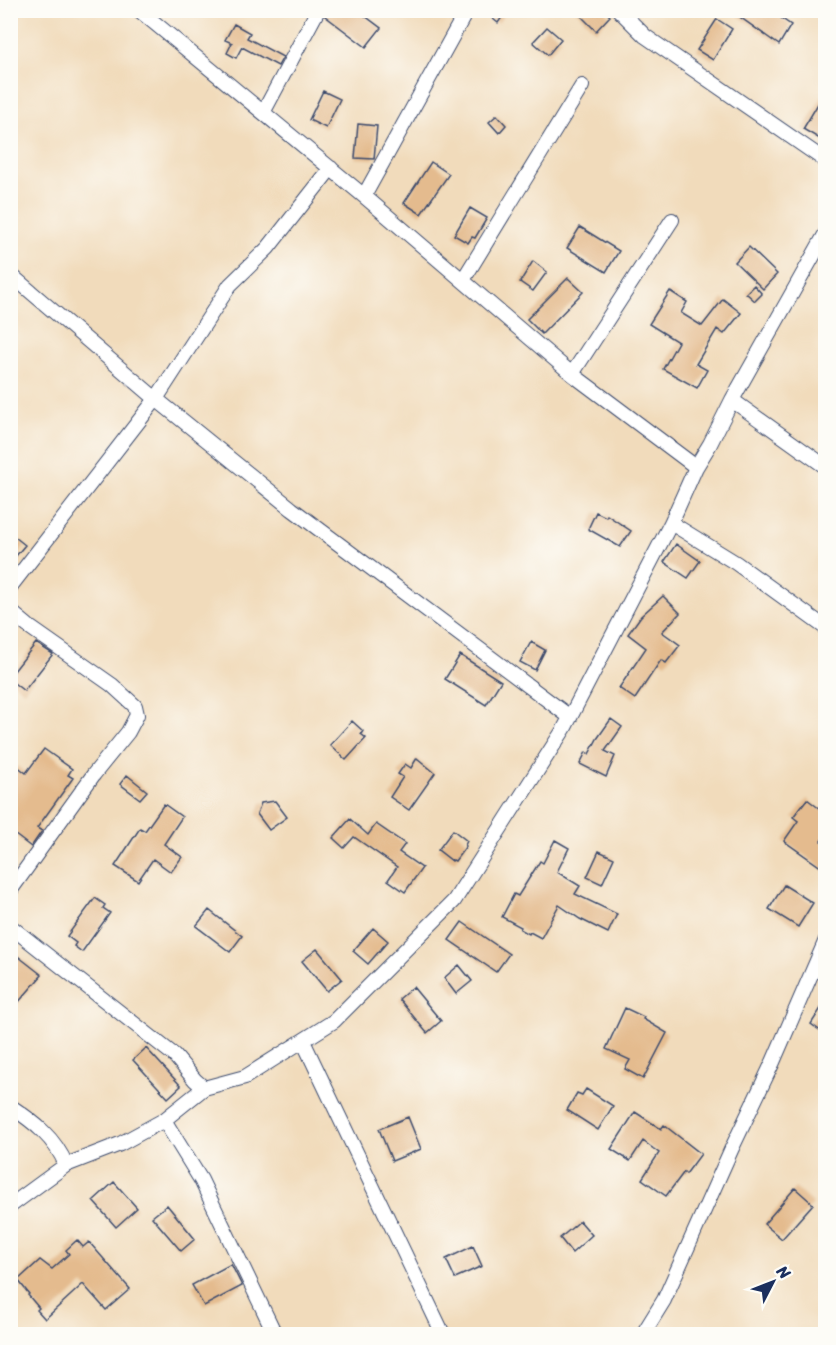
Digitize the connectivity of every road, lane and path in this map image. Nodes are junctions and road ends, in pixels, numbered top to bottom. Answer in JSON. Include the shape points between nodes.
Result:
{"nodes":[{"id":1,"x":139,"y":10,"type":"edge"},
{"id":2,"x":318,"y":10,"type":"edge"},
{"id":3,"x":467,"y":10,"type":"edge"},
{"id":4,"x":619,"y":10,"type":"edge"},
{"id":5,"x":156,"y":16,"type":"edge"},
{"id":6,"x":582,"y":86,"type":"dead end"},
{"id":7,"x":264,"y":111,"type":"junction"},
{"id":8,"x":825,"y":161,"type":"edge"},
{"id":9,"x":331,"y":168,"type":"junction"},
{"id":10,"x":364,"y":196,"type":"junction"},
{"id":11,"x":672,"y":220,"type":"dead end"},
{"id":12,"x":825,"y":233,"type":"edge"},
{"id":13,"x":10,"y":274,"type":"edge"},
{"id":14,"x":463,"y":280,"type":"junction"},
{"id":15,"x":572,"y":374,"type":"junction"},
{"id":16,"x":156,"y":399,"type":"junction"},
{"id":17,"x":732,"y":400,"type":"junction"},
{"id":18,"x":696,"y":467,"type":"junction"},
{"id":19,"x":825,"y":467,"type":"edge"},
{"id":20,"x":671,"y":523,"type":"junction"},
{"id":21,"x":10,"y":587,"type":"edge"},
{"id":22,"x":10,"y":611,"type":"edge"},
{"id":23,"x":825,"y":628,"type":"edge"},
{"id":24,"x":570,"y":717,"type":"junction"},
{"id":25,"x":10,"y":891,"type":"edge"},
{"id":26,"x":10,"y":926,"type":"edge"},
{"id":27,"x":825,"y":940,"type":"edge"},
{"id":28,"x":822,"y":958,"type":"edge"},
{"id":29,"x":303,"y":1041,"type":"junction"},
{"id":30,"x":204,"y":1088,"type":"junction"},
{"id":31,"x":10,"y":1106,"type":"edge"},
{"id":32,"x":164,"y":1120,"type":"junction"},
{"id":33,"x":66,"y":1165,"type":"junction"},
{"id":34,"x":10,"y":1206,"type":"edge"},
{"id":35,"x":275,"y":1335,"type":"edge"},
{"id":36,"x":443,"y":1335,"type":"edge"},
{"id":37,"x":643,"y":1335,"type":"edge"}],
"edges":[{"from":1,"to":5,"type":"street"},
{"from":2,"to":7,"type":"street"},
{"from":3,"to":10,"type":"street"},
{"from":4,"to":8,"type":"street","via":[[645,36]]},
{"from":5,"to":7,"type":"street","via":[[212,72]]},
{"from":6,"to":14,"type":"street"},
{"from":7,"to":9,"type":"street"},
{"from":9,"to":10,"type":"street"},
{"from":9,"to":16,"type":"street","via":[[268,248],[230,285]]},
{"from":10,"to":14,"type":"street"},
{"from":11,"to":15,"type":"street"},
{"from":12,"to":17,"type":"street"},
{"from":13,"to":16,"type":"street"},
{"from":14,"to":15,"type":"street"},
{"from":15,"to":18,"type":"street"},
{"from":16,"to":21,"type":"street"},
{"from":16,"to":24,"type":"street","via":[[292,509]]},
{"from":17,"to":18,"type":"street"},
{"from":17,"to":19,"type":"street"},
{"from":18,"to":20,"type":"street"},
{"from":20,"to":23,"type":"street","via":[[736,563]]},
{"from":20,"to":24,"type":"street"},
{"from":22,"to":25,"type":"street","via":[[112,685],[135,706],[137,715]]},
{"from":24,"to":29,"type":"street","via":[[454,901],[334,1021]]},
{"from":26,"to":30,"type":"street","via":[[174,1055]]},
{"from":27,"to":28,"type":"street"},
{"from":28,"to":37,"type":"street","via":[[664,1300]]},
{"from":29,"to":30,"type":"street","via":[[245,1077]]},
{"from":29,"to":36,"type":"street"},
{"from":30,"to":32,"type":"street"},
{"from":31,"to":33,"type":"street","via":[[48,1136],[60,1149]]},
{"from":32,"to":33,"type":"street","via":[[120,1144]]},
{"from":32,"to":35,"type":"street","via":[[201,1180]]},
{"from":33,"to":34,"type":"street"}]}
